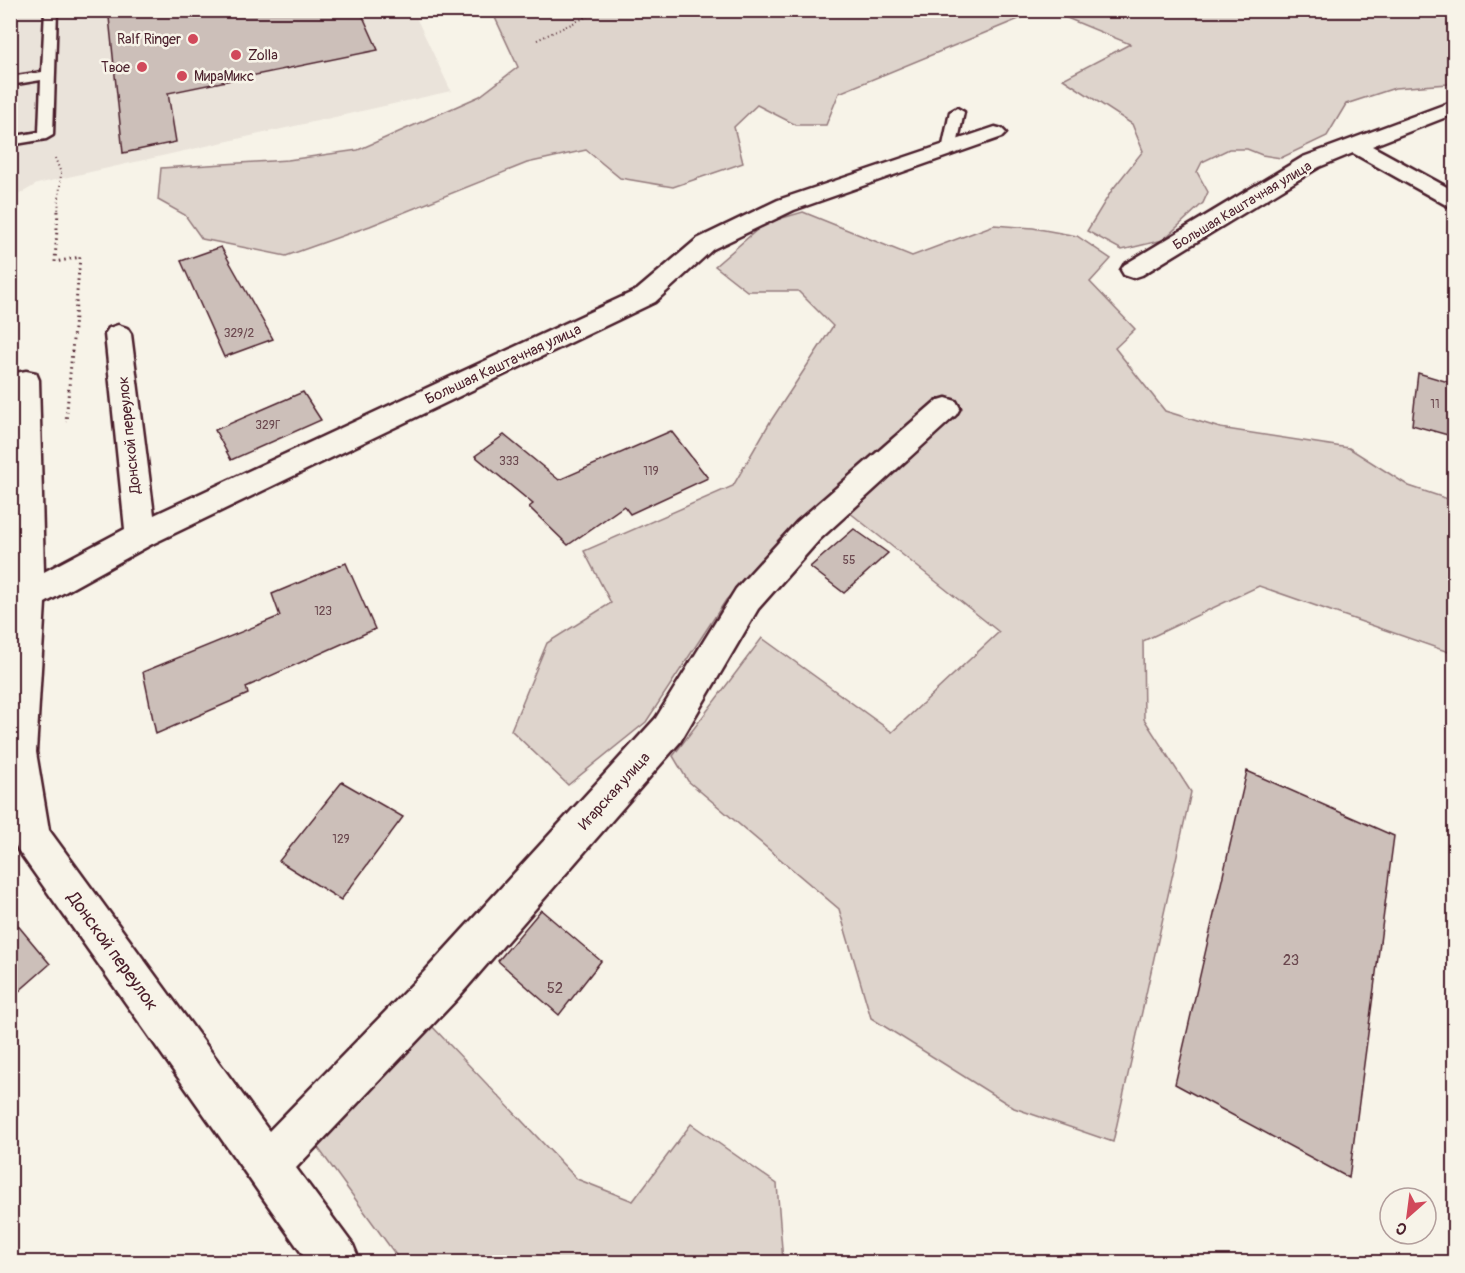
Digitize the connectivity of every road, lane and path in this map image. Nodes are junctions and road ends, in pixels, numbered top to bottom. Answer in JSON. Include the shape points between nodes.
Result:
{"nodes":[{"id":1,"x":51,"y":10,"type":"edge"},
{"id":2,"x":601,"y":10,"type":"edge"},
{"id":3,"x":537,"y":40,"type":"dead end"},
{"id":4,"x":48,"y":75,"type":"junction"},
{"id":5,"x":10,"y":81,"type":"edge"},
{"id":6,"x":1455,"y":107,"type":"edge"},
{"id":7,"x":957,"y":112,"type":"dead end"},
{"id":8,"x":995,"y":133,"type":"dead end"},
{"id":9,"x":10,"y":141,"type":"edge"},
{"id":10,"x":1356,"y":146,"type":"junction"},
{"id":11,"x":949,"y":150,"type":"junction"},
{"id":12,"x":61,"y":173,"type":"dead end"},
{"id":13,"x":1455,"y":200,"type":"edge"},
{"id":14,"x":1133,"y":270,"type":"dead end"},
{"id":15,"x":118,"y":334,"type":"dead end"},
{"id":16,"x":70,"y":378,"type":"dead end"},
{"id":17,"x":26,"y":380,"type":"dead end"},
{"id":18,"x":946,"y":408,"type":"dead end"},
{"id":19,"x":141,"y":535,"type":"junction"},
{"id":20,"x":20,"y":601,"type":"edge"},
{"id":21,"x":21,"y":846,"type":"edge"},
{"id":22,"x":268,"y":1165,"type":"junction"},
{"id":23,"x":336,"y":1263,"type":"edge"}],
"edges":[{"from":1,"to":4,"type":"lane"},
{"from":2,"to":3,"type":"path"},
{"from":4,"to":5,"type":"lane"},
{"from":4,"to":9,"type":"lane","via":[[46,135]]},
{"from":6,"to":10,"type":"street","name":"Большая Каштачная улица"},
{"from":7,"to":11,"type":"lane"},
{"from":8,"to":11,"type":"street","name":"Большая Каштачная улица"},
{"from":10,"to":13,"type":"street"},
{"from":10,"to":14,"type":"street","name":"Большая Каштачная улица","via":[[1311,162]]},
{"from":11,"to":19,"type":"street","name":"Большая Каштачная улица","via":[[786,205],[705,244],[646,296]]},
{"from":12,"to":16,"type":"path","via":[[55,262],[80,257]]},
{"from":15,"to":19,"type":"street","name":"Донской переулок"},
{"from":17,"to":20,"type":"street","name":"Донской переулок"},
{"from":18,"to":22,"type":"street","name":"Игарская улица","via":[[808,531],[747,599],[668,730],[441,986]]},
{"from":19,"to":20,"type":"street","name":"Большая Каштачная улица"},
{"from":20,"to":21,"type":"street","name":"Донской переулок"},
{"from":21,"to":22,"type":"street","name":"Донской переулок"},
{"from":22,"to":23,"type":"street","name":"Донской переулок"}]}
